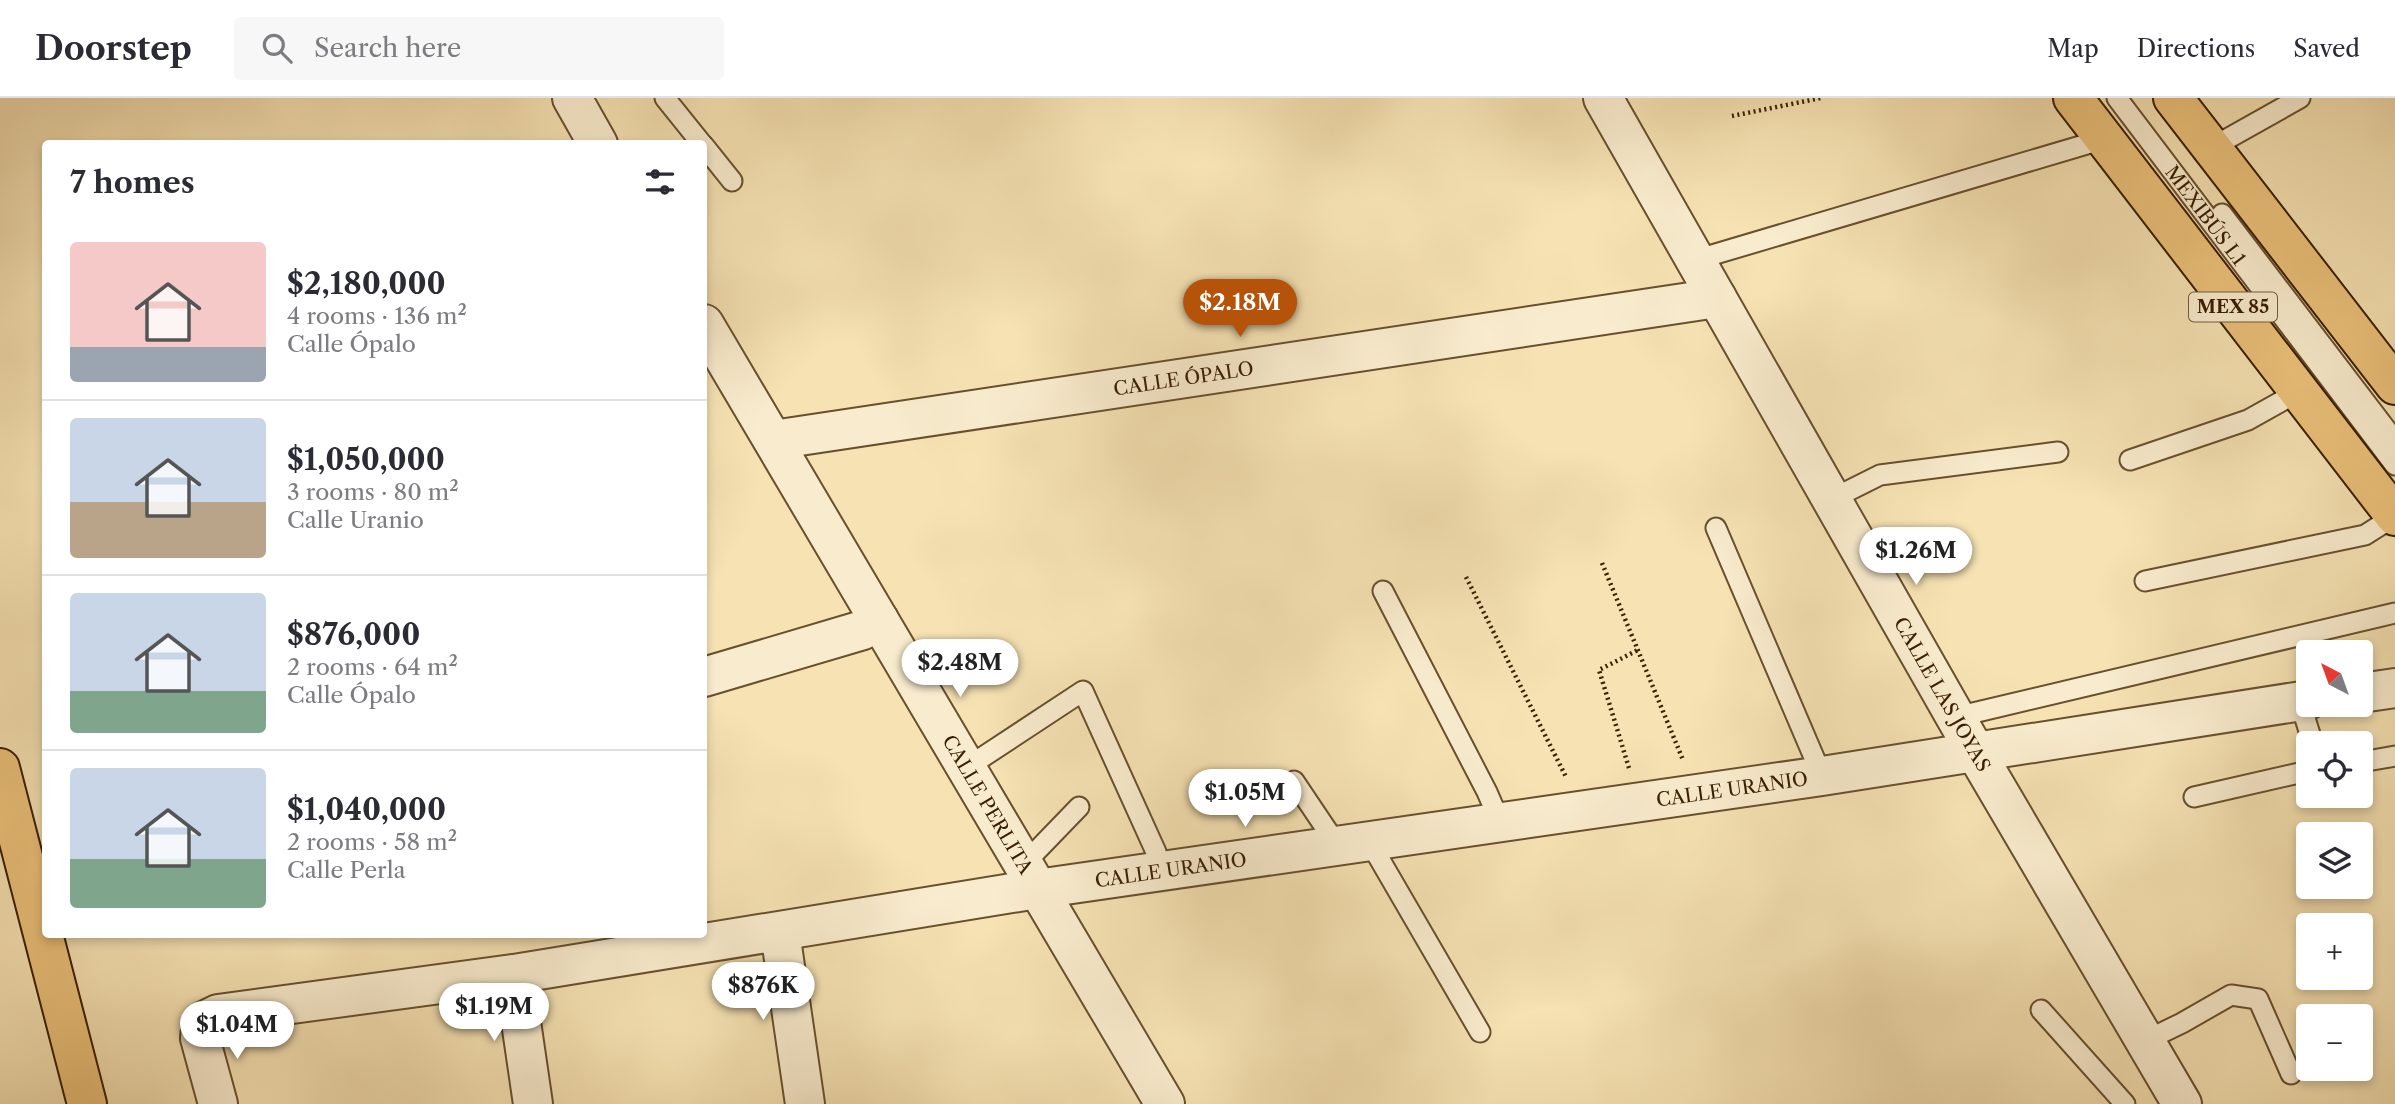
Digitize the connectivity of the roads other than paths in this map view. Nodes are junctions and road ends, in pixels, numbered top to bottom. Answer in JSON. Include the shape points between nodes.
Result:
{"nodes":[{"id":1,"x":572,"y":98,"type":"edge"},
{"id":2,"x":665,"y":98,"type":"edge"},
{"id":3,"x":1602,"y":98,"type":"edge"},
{"id":4,"x":2073,"y":98,"type":"edge"},
{"id":5,"x":2117,"y":98,"type":"edge"},
{"id":6,"x":2133,"y":98,"type":"edge"},
{"id":7,"x":2173,"y":98,"type":"edge"},
{"id":8,"x":2300,"y":98,"type":"edge"},
{"id":9,"x":2104,"y":139,"type":"junction"},
{"id":10,"x":596,"y":140,"type":"edge"},
{"id":11,"x":699,"y":140,"type":"edge"},
{"id":12,"x":2211,"y":148,"type":"junction"},
{"id":13,"x":707,"y":150,"type":"edge"},
{"id":14,"x":732,"y":181,"type":"dead end"},
{"id":15,"x":1695,"y":260,"type":"junction"},
{"id":16,"x":1717,"y":298,"type":"junction"},
{"id":17,"x":707,"y":329,"type":"edge"},
{"id":18,"x":2395,"y":385,"type":"edge"},
{"id":19,"x":2298,"y":392,"type":"junction"},
{"id":20,"x":773,"y":440,"type":"junction"},
{"id":21,"x":2395,"y":441,"type":"edge"},
{"id":22,"x":2058,"y":452,"type":"dead end"},
{"id":23,"x":2130,"y":460,"type":"dead end"},
{"id":24,"x":2395,"y":465,"type":"edge"},
{"id":25,"x":1832,"y":499,"type":"junction"},
{"id":26,"x":2395,"y":516,"type":"edge"},
{"id":27,"x":1716,"y":528,"type":"dead end"},
{"id":28,"x":2145,"y":581,"type":"dead end"},
{"id":29,"x":1383,"y":591,"type":"dead end"},
{"id":30,"x":2395,"y":613,"type":"edge"},
{"id":31,"x":879,"y":620,"type":"junction"},
{"id":32,"x":707,"y":676,"type":"edge"},
{"id":33,"x":2395,"y":688,"type":"edge"},
{"id":34,"x":2373,"y":691,"type":"edge"},
{"id":35,"x":2296,"y":702,"type":"edge"},
{"id":36,"x":1956,"y":717,"type":"junction"},
{"id":37,"x":1976,"y":753,"type":"junction"},
{"id":38,"x":2395,"y":756,"type":"edge"},
{"id":39,"x":2373,"y":760,"type":"edge"},
{"id":40,"x":0,"y":768,"type":"edge"},
{"id":41,"x":966,"y":768,"type":"junction"},
{"id":42,"x":2296,"y":774,"type":"edge"},
{"id":43,"x":1822,"y":775,"type":"junction"},
{"id":44,"x":1294,"y":781,"type":"dead end"},
{"id":45,"x":2194,"y":797,"type":"dead end"},
{"id":46,"x":1079,"y":807,"type":"dead end"},
{"id":47,"x":1500,"y":822,"type":"junction"},
{"id":48,"x":1353,"y":843,"type":"junction"},
{"id":49,"x":1162,"y":871,"type":"junction"},
{"id":50,"x":1030,"y":877,"type":"junction"},
{"id":51,"x":42,"y":930,"type":"edge"},
{"id":52,"x":780,"y":932,"type":"junction"},
{"id":53,"x":44,"y":938,"type":"edge"},
{"id":54,"x":514,"y":974,"type":"junction"},
{"id":55,"x":2041,"y":1010,"type":"dead end"},
{"id":56,"x":1480,"y":1032,"type":"dead end"},
{"id":57,"x":2145,"y":1041,"type":"junction"},
{"id":58,"x":2291,"y":1074,"type":"dead end"},
{"id":59,"x":87,"y":1104,"type":"edge"},
{"id":60,"x":218,"y":1104,"type":"edge"},
{"id":61,"x":533,"y":1104,"type":"edge"},
{"id":62,"x":805,"y":1104,"type":"edge"},
{"id":63,"x":1165,"y":1104,"type":"edge"},
{"id":64,"x":2125,"y":1104,"type":"edge"},
{"id":65,"x":2182,"y":1104,"type":"edge"}],
"edges":[{"from":1,"to":10,"type":"street"},
{"from":2,"to":11,"type":"lane"},
{"from":3,"to":15,"type":"street","name":"CALLE LAS JOYAS"},
{"from":4,"to":9,"type":"main road","number":"MEX 85"},
{"from":5,"to":24,"type":"lane","name":"MEXIBÚS L1"},
{"from":6,"to":21,"type":"lane","name":"MEXIBÚS L1"},
{"from":7,"to":12,"type":"main road"},
{"from":8,"to":12,"type":"lane"},
{"from":9,"to":15,"type":"lane"},
{"from":9,"to":19,"type":"main road","number":"MEX 85"},
{"from":12,"to":18,"type":"main road"},
{"from":13,"to":14,"type":"lane"},
{"from":15,"to":16,"type":"street","name":"CALLE LAS JOYAS"},
{"from":16,"to":20,"type":"street","name":"CALLE ÓPALO"},
{"from":16,"to":25,"type":"street","name":"CALLE LAS JOYAS"},
{"from":17,"to":20,"type":"street","name":"CALLE PERLITA"},
{"from":19,"to":23,"type":"lane","via":[[2248,420]]},
{"from":19,"to":26,"type":"main road","number":"MEX 85"},
{"from":20,"to":31,"type":"street","name":"CALLE PERLITA"},
{"from":22,"to":25,"type":"lane","via":[[1880,475]]},
{"from":25,"to":36,"type":"street","name":"CALLE LAS JOYAS"},
{"from":26,"to":28,"type":"lane","via":[[2365,535]]},
{"from":27,"to":43,"type":"lane"},
{"from":29,"to":47,"type":"lane"},
{"from":30,"to":36,"type":"lane"},
{"from":31,"to":32,"type":"street","via":[[863,630]]},
{"from":31,"to":41,"type":"street","name":"CALLE PERLITA"},
{"from":33,"to":34,"type":"street"},
{"from":35,"to":37,"type":"street","name":"CALLE URANIO"},
{"from":36,"to":37,"type":"street","name":"CALLE LAS JOYAS"},
{"from":37,"to":43,"type":"street","name":"CALLE URANIO"},
{"from":37,"to":57,"type":"street","name":"CALLE LAS JOYAS"},
{"from":38,"to":39,"type":"lane"},
{"from":40,"to":51,"type":"main road"},
{"from":41,"to":49,"type":"lane","via":[[1083,691]]},
{"from":41,"to":50,"type":"street","name":"CALLE PERLITA"},
{"from":42,"to":45,"type":"lane"},
{"from":43,"to":47,"type":"street","name":"CALLE URANIO"},
{"from":44,"to":48,"type":"lane"},
{"from":46,"to":50,"type":"lane"},
{"from":47,"to":48,"type":"street","name":"CALLE URANIO"},
{"from":48,"to":49,"type":"street","name":"CALLE URANIO"},
{"from":48,"to":56,"type":"lane"},
{"from":49,"to":50,"type":"street","name":"CALLE URANIO"},
{"from":50,"to":52,"type":"street","name":"CALLE URANIO"},
{"from":50,"to":63,"type":"street","name":"CALLE PERLITA"},
{"from":52,"to":54,"type":"street","name":"CALLE URANIO"},
{"from":52,"to":62,"type":"street"},
{"from":53,"to":59,"type":"main road"},
{"from":54,"to":60,"type":"street","name":"CALLE URANIO","via":[[218,1014],[202,1022],[200,1038]]},
{"from":54,"to":61,"type":"street"},
{"from":55,"to":64,"type":"lane"},
{"from":57,"to":58,"type":"lane","via":[[2231,995],[2258,999]]},
{"from":57,"to":65,"type":"street","name":"CALLE LAS JOYAS"}]}
